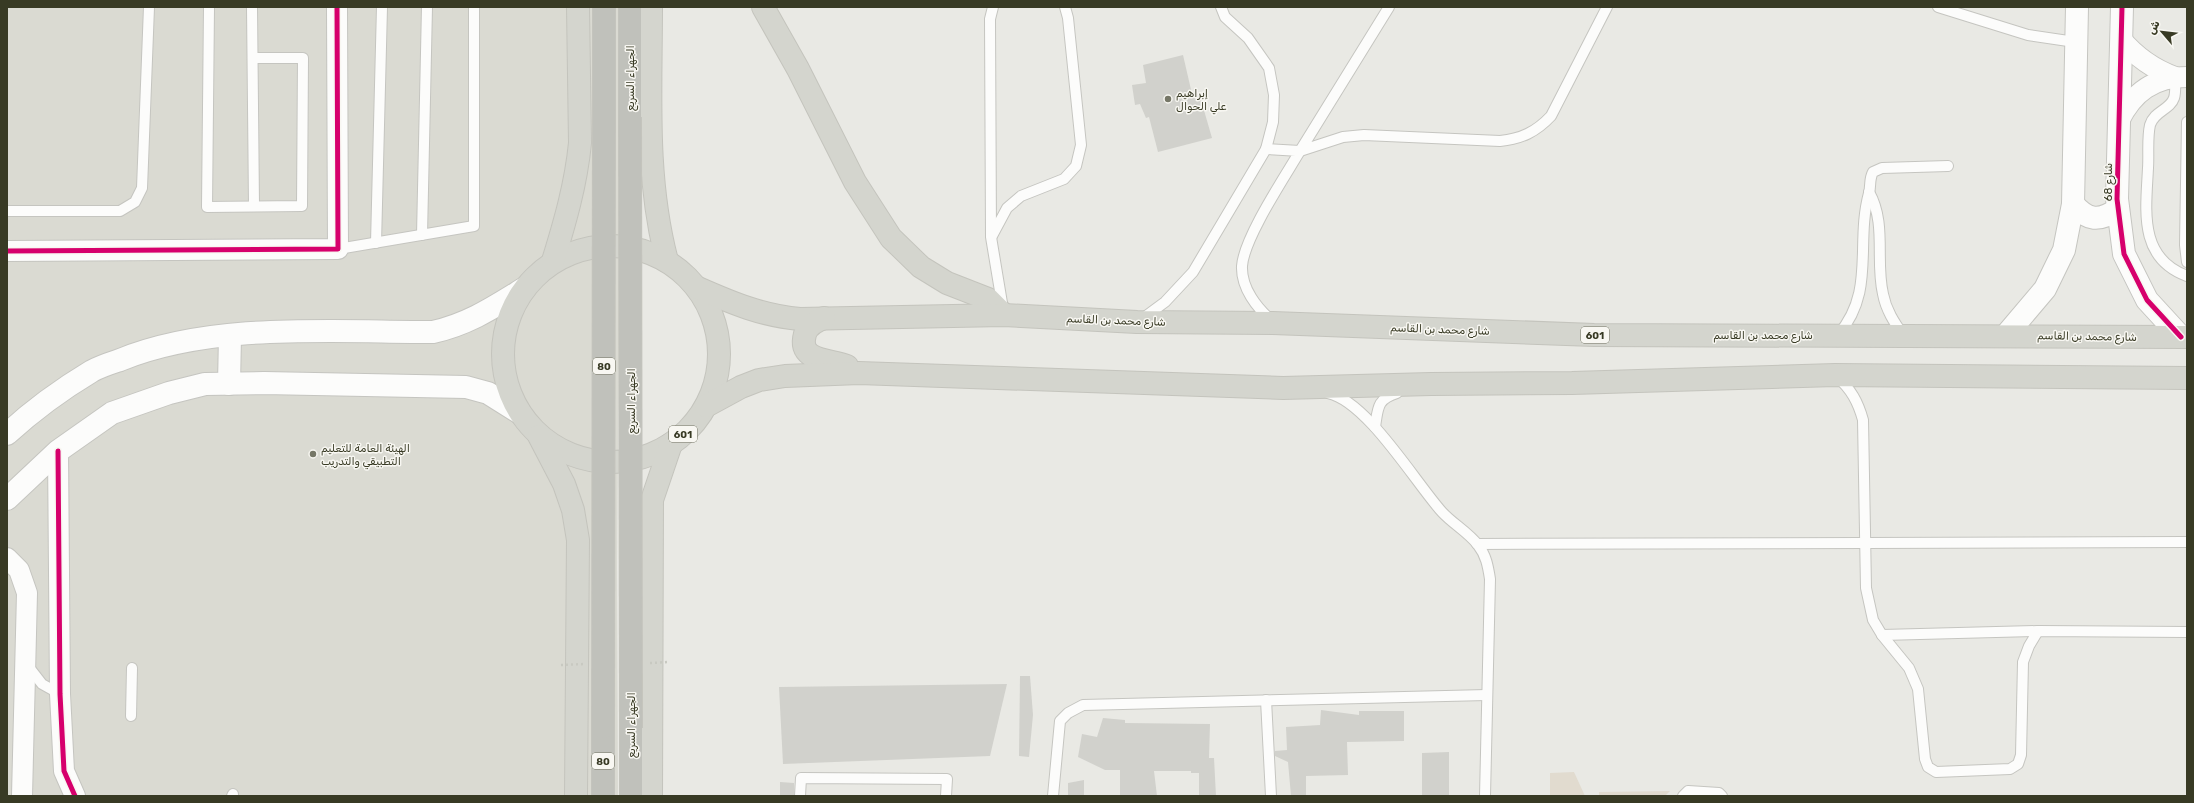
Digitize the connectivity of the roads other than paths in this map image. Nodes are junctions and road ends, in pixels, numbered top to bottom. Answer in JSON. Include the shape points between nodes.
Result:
{"nodes":[{"id":1,"x":149,"y":7,"type":"edge"},
{"id":2,"x":209,"y":7,"type":"edge"},
{"id":3,"x":252,"y":7,"type":"edge"},
{"id":4,"x":337,"y":7,"type":"edge"},
{"id":5,"x":382,"y":7,"type":"edge"},
{"id":6,"x":427,"y":7,"type":"edge"},
{"id":7,"x":474,"y":7,"type":"edge"},
{"id":8,"x":578,"y":7,"type":"edge"},
{"id":9,"x":604,"y":7,"type":"edge"},
{"id":10,"x":630,"y":7,"type":"edge"},
{"id":11,"x":651,"y":7,"type":"edge"},
{"id":12,"x":763,"y":7,"type":"edge"},
{"id":13,"x":993,"y":7,"type":"edge"},
{"id":14,"x":1065,"y":7,"type":"edge"},
{"id":15,"x":1221,"y":7,"type":"edge"},
{"id":16,"x":1388,"y":7,"type":"edge"},
{"id":17,"x":1607,"y":7,"type":"edge"},
{"id":18,"x":1938,"y":7,"type":"edge"},
{"id":19,"x":2077,"y":7,"type":"edge"},
{"id":20,"x":2122,"y":7,"type":"edge"},
{"id":21,"x":2121,"y":39,"type":"junction"},
{"id":22,"x":2075,"y":42,"type":"junction"},
{"id":23,"x":253,"y":58,"type":"junction"},
{"id":24,"x":2181,"y":77,"type":"edge"},
{"id":25,"x":2119,"y":121,"type":"junction"},
{"id":26,"x":2187,"y":122,"type":"edge"},
{"id":27,"x":1266,"y":149,"type":"junction"},
{"id":28,"x":1300,"y":151,"type":"junction"},
{"id":29,"x":1948,"y":166,"type":"dead end"},
{"id":30,"x":1869,"y":192,"type":"junction"},
{"id":31,"x":2072,"y":204,"type":"junction"},
{"id":32,"x":254,"y":206,"type":"junction"},
{"id":33,"x":2118,"y":209,"type":"junction"},
{"id":34,"x":7,"y":211,"type":"edge"},
{"id":35,"x":422,"y":235,"type":"junction"},
{"id":36,"x":991,"y":237,"type":"junction"},
{"id":37,"x":2186,"y":240,"type":"edge"},
{"id":38,"x":376,"y":243,"type":"junction"},
{"id":39,"x":338,"y":249,"type":"junction"},
{"id":40,"x":7,"y":250,"type":"edge"},
{"id":41,"x":553,"y":261,"type":"junction"},
{"id":42,"x":668,"y":261,"type":"junction"},
{"id":43,"x":2187,"y":262,"type":"edge"},
{"id":44,"x":2187,"y":276,"type":"edge"},
{"id":45,"x":525,"y":288,"type":"junction"},
{"id":46,"x":698,"y":288,"type":"junction"},
{"id":47,"x":1004,"y":315,"type":"junction"},
{"id":48,"x":824,"y":318,"type":"junction"},
{"id":49,"x":1137,"y":322,"type":"junction"},
{"id":50,"x":1273,"y":323,"type":"junction"},
{"id":51,"x":1838,"y":335,"type":"junction"},
{"id":52,"x":1903,"y":335,"type":"junction"},
{"id":53,"x":2006,"y":335,"type":"junction"},
{"id":54,"x":230,"y":336,"type":"junction"},
{"id":55,"x":2184,"y":337,"type":"edge"},
{"id":56,"x":859,"y":373,"type":"junction"},
{"id":57,"x":1835,"y":375,"type":"junction"},
{"id":58,"x":2187,"y":378,"type":"edge"},
{"id":59,"x":229,"y":384,"type":"junction"},
{"id":60,"x":1431,"y":384,"type":"junction"},
{"id":61,"x":1302,"y":388,"type":"junction"},
{"id":62,"x":706,"y":406,"type":"junction"},
{"id":63,"x":520,"y":413,"type":"junction"},
{"id":64,"x":1375,"y":427,"type":"junction"},
{"id":65,"x":7,"y":434,"type":"edge"},
{"id":66,"x":538,"y":435,"type":"junction"},
{"id":67,"x":671,"y":444,"type":"junction"},
{"id":68,"x":58,"y":451,"type":"junction"},
{"id":69,"x":7,"y":499,"type":"edge"},
{"id":70,"x":2187,"y":542,"type":"edge"},
{"id":71,"x":1477,"y":544,"type":"junction"},
{"id":72,"x":1864,"y":544,"type":"junction"},
{"id":73,"x":7,"y":558,"type":"edge"},
{"id":74,"x":2038,"y":631,"type":"junction"},
{"id":75,"x":2187,"y":632,"type":"edge"},
{"id":76,"x":1882,"y":635,"type":"junction"},
{"id":77,"x":25,"y":659,"type":"junction"},
{"id":78,"x":132,"y":668,"type":"dead end"},
{"id":79,"x":60,"y":694,"type":"junction"},
{"id":80,"x":1487,"y":695,"type":"junction"},
{"id":81,"x":1266,"y":700,"type":"junction"},
{"id":82,"x":131,"y":716,"type":"dead end"},
{"id":83,"x":22,"y":796,"type":"edge"},
{"id":84,"x":75,"y":796,"type":"edge"},
{"id":85,"x":576,"y":796,"type":"edge"},
{"id":86,"x":603,"y":796,"type":"edge"},
{"id":87,"x":631,"y":796,"type":"edge"},
{"id":88,"x":651,"y":796,"type":"edge"},
{"id":89,"x":800,"y":796,"type":"edge"},
{"id":90,"x":946,"y":796,"type":"edge"},
{"id":91,"x":1053,"y":796,"type":"edge"},
{"id":92,"x":1271,"y":796,"type":"edge"},
{"id":93,"x":1486,"y":796,"type":"edge"},
{"id":94,"x":1683,"y":796,"type":"edge"},
{"id":95,"x":1722,"y":796,"type":"edge"}],
"edges":[{"from":1,"to":34,"type":"lane","via":[[142,188],[135,202],[120,211]]},
{"from":2,"to":32,"type":"lane","via":[[207,206]]},
{"from":3,"to":23,"type":"lane"},
{"from":4,"to":39,"type":"street"},
{"from":5,"to":38,"type":"lane"},
{"from":6,"to":35,"type":"lane"},
{"from":7,"to":35,"type":"lane","via":[[474,226]]},
{"from":8,"to":41,"type":"main road","via":[[578,155],[571,199]]},
{"from":9,"to":86,"type":"highway","number":"80","bridge":true},
{"from":10,"to":87,"type":"highway","name":"الجهراء السريع","number":"80","bridge":true},
{"from":11,"to":42,"type":"main road","name":"الجهراء السريع","via":[[651,163],[659,230]]},
{"from":12,"to":47,"type":"main road","via":[[798,69],[855,182],[891,238],[920,267],[947,283],[988,299]]},
{"from":13,"to":36,"type":"lane","via":[[990,19]]},
{"from":14,"to":36,"type":"lane","via":[[1081,145],[1076,166],[1064,179],[1021,196],[1007,208]]},
{"from":15,"to":27,"type":"lane","via":[[1225,17],[1248,38],[1269,68],[1274,95],[1274,122]]},
{"from":16,"to":28,"type":"lane"},
{"from":17,"to":28,"type":"lane","via":[[1551,116],[1542,125],[1522,137],[1500,141],[1364,135],[1343,137]]},
{"from":18,"to":22,"type":"lane","via":[[2028,35]]},
{"from":19,"to":22,"type":"street"},
{"from":20,"to":21,"type":"street","name":"شارع 68"},
{"from":21,"to":24,"type":"street","via":[[2151,66]]},
{"from":21,"to":25,"type":"street","name":"شارع 68"},
{"from":22,"to":31,"type":"street"},
{"from":23,"to":32,"type":"lane"},
{"from":23,"to":32,"type":"lane","via":[[302,58],[302,206]]},
{"from":24,"to":25,"type":"street","via":[[2160,80],[2147,86],[2125,108]]},
{"from":24,"to":44,"type":"lane","via":[[2172,102],[2158,113],[2150,126],[2146,211],[2148,235],[2153,248],[2163,262]]},
{"from":25,"to":33,"type":"street","name":"شارع 68"},
{"from":26,"to":37,"type":"lane"},
{"from":27,"to":28,"type":"lane"},
{"from":27,"to":49,"type":"lane","via":[[1193,272],[1165,302]]},
{"from":28,"to":50,"type":"lane","via":[[1247,244],[1242,267],[1249,295]]},
{"from":29,"to":30,"type":"lane","via":[[1877,169],[1870,177]]},
{"from":30,"to":51,"type":"lane","via":[[1864,213],[1860,294],[1852,316]]},
{"from":30,"to":52,"type":"lane","via":[[1879,219],[1882,294],[1894,322]]},
{"from":31,"to":33,"type":"street","via":[[2082,214],[2094,218],[2107,216]]},
{"from":31,"to":53,"type":"street","via":[[2064,250],[2045,289]]},
{"from":33,"to":55,"type":"street","name":"شارع 68","via":[[2124,254],[2147,300]]},
{"from":35,"to":38,"type":"lane"},
{"from":36,"to":47,"type":"lane"},
{"from":37,"to":43,"type":"lane"},
{"from":38,"to":39,"type":"lane"},
{"from":39,"to":40,"type":"street"},
{"from":41,"to":42,"type":"main road","number":"601","via":[[571,252],[610,245],[643,250]]},
{"from":41,"to":45,"type":"main road","number":"601"},
{"from":42,"to":46,"type":"main road","number":"601"},
{"from":45,"to":54,"type":"street","via":[[478,317],[433,332],[273,333]]},
{"from":45,"to":63,"type":"main road","number":"601","via":[[514,304],[507,322],[502,353],[505,378]]},
{"from":46,"to":48,"type":"main road","name":"شارع محمد بن القاسم","number":"601","via":[[747,310],[777,317]]},
{"from":46,"to":62,"type":"main road","number":"601","via":[[711,313],[719,346],[714,387]]},
{"from":47,"to":48,"type":"main road","name":"شارع محمد بن القاسم","number":"601"},
{"from":47,"to":49,"type":"main road","name":"شارع محمد بن القاسم","number":"601"},
{"from":48,"to":56,"type":"main road","via":[[812,323],[805,334],[809,353],[819,360],[844,364]]},
{"from":49,"to":50,"type":"main road","name":"شارع محمد بن القاسم","number":"601"},
{"from":50,"to":51,"type":"main road","name":"شارع محمد بن القاسم","number":"601","via":[[1594,335]]},
{"from":51,"to":52,"type":"main road","name":"شارع محمد بن القاسم","number":"601"},
{"from":52,"to":53,"type":"main road","name":"شارع محمد بن القاسم","number":"601"},
{"from":53,"to":55,"type":"main road","name":"شارع محمد بن القاسم","number":"601"},
{"from":54,"to":59,"type":"street"},
{"from":54,"to":65,"type":"street","via":[[195,338],[140,352],[93,371],[55,396]]},
{"from":56,"to":61,"type":"main road","number":"601"},
{"from":56,"to":62,"type":"main road","number":"601","via":[[785,376],[759,380]]},
{"from":57,"to":58,"type":"main road","number":"601"},
{"from":57,"to":60,"type":"main road","number":"601","via":[[1572,383]]},
{"from":57,"to":72,"type":"lane","via":[[1853,394],[1863,420]]},
{"from":59,"to":63,"type":"street","via":[[466,386],[488,393]]},
{"from":59,"to":68,"type":"street","via":[[205,384],[176,391],[112,413]]},
{"from":60,"to":61,"type":"main road","number":"601"},
{"from":60,"to":64,"type":"lane","via":[[1386,396],[1378,406]]},
{"from":61,"to":64,"type":"lane","via":[[1337,395]]},
{"from":62,"to":67,"type":"main road","number":"601","via":[[690,427]]},
{"from":63,"to":66,"type":"main road","number":"601"},
{"from":64,"to":71,"type":"lane","via":[[1442,512]]},
{"from":66,"to":67,"type":"main road","number":"601","via":[[573,456],[607,462],[634,460]]},
{"from":66,"to":85,"type":"main road","via":[[564,484],[573,510],[578,540]]},
{"from":67,"to":88,"type":"main road","name":"الجهراء السريع","via":[[652,500]]},
{"from":68,"to":69,"type":"street"},
{"from":68,"to":79,"type":"street"},
{"from":70,"to":72,"type":"lane"},
{"from":71,"to":72,"type":"lane"},
{"from":71,"to":80,"type":"lane","via":[[1488,564],[1490,579]]},
{"from":72,"to":76,"type":"lane","via":[[1866,588],[1873,620]]},
{"from":73,"to":77,"type":"street","via":[[19,570],[27,593]]},
{"from":74,"to":75,"type":"lane"},
{"from":74,"to":76,"type":"lane"},
{"from":74,"to":76,"type":"lane","via":[[2023,662],[2021,755],[2018,764],[2010,769],[1943,771],[1931,770],[1926,763],[1918,689],[1909,668]]},
{"from":77,"to":79,"type":"lane","via":[[35,677],[50,690]]},
{"from":77,"to":83,"type":"street"},
{"from":78,"to":82,"type":"lane"},
{"from":79,"to":84,"type":"street","via":[[64,770]]},
{"from":80,"to":81,"type":"lane"},
{"from":80,"to":93,"type":"lane"},
{"from":81,"to":91,"type":"lane","via":[[1083,705],[1060,721]]},
{"from":81,"to":92,"type":"lane"},
{"from":89,"to":90,"type":"lane","via":[[801,778],[808,778],[947,779]]},
{"from":94,"to":95,"type":"lane","via":[[1688,791],[1719,793]]}]}
